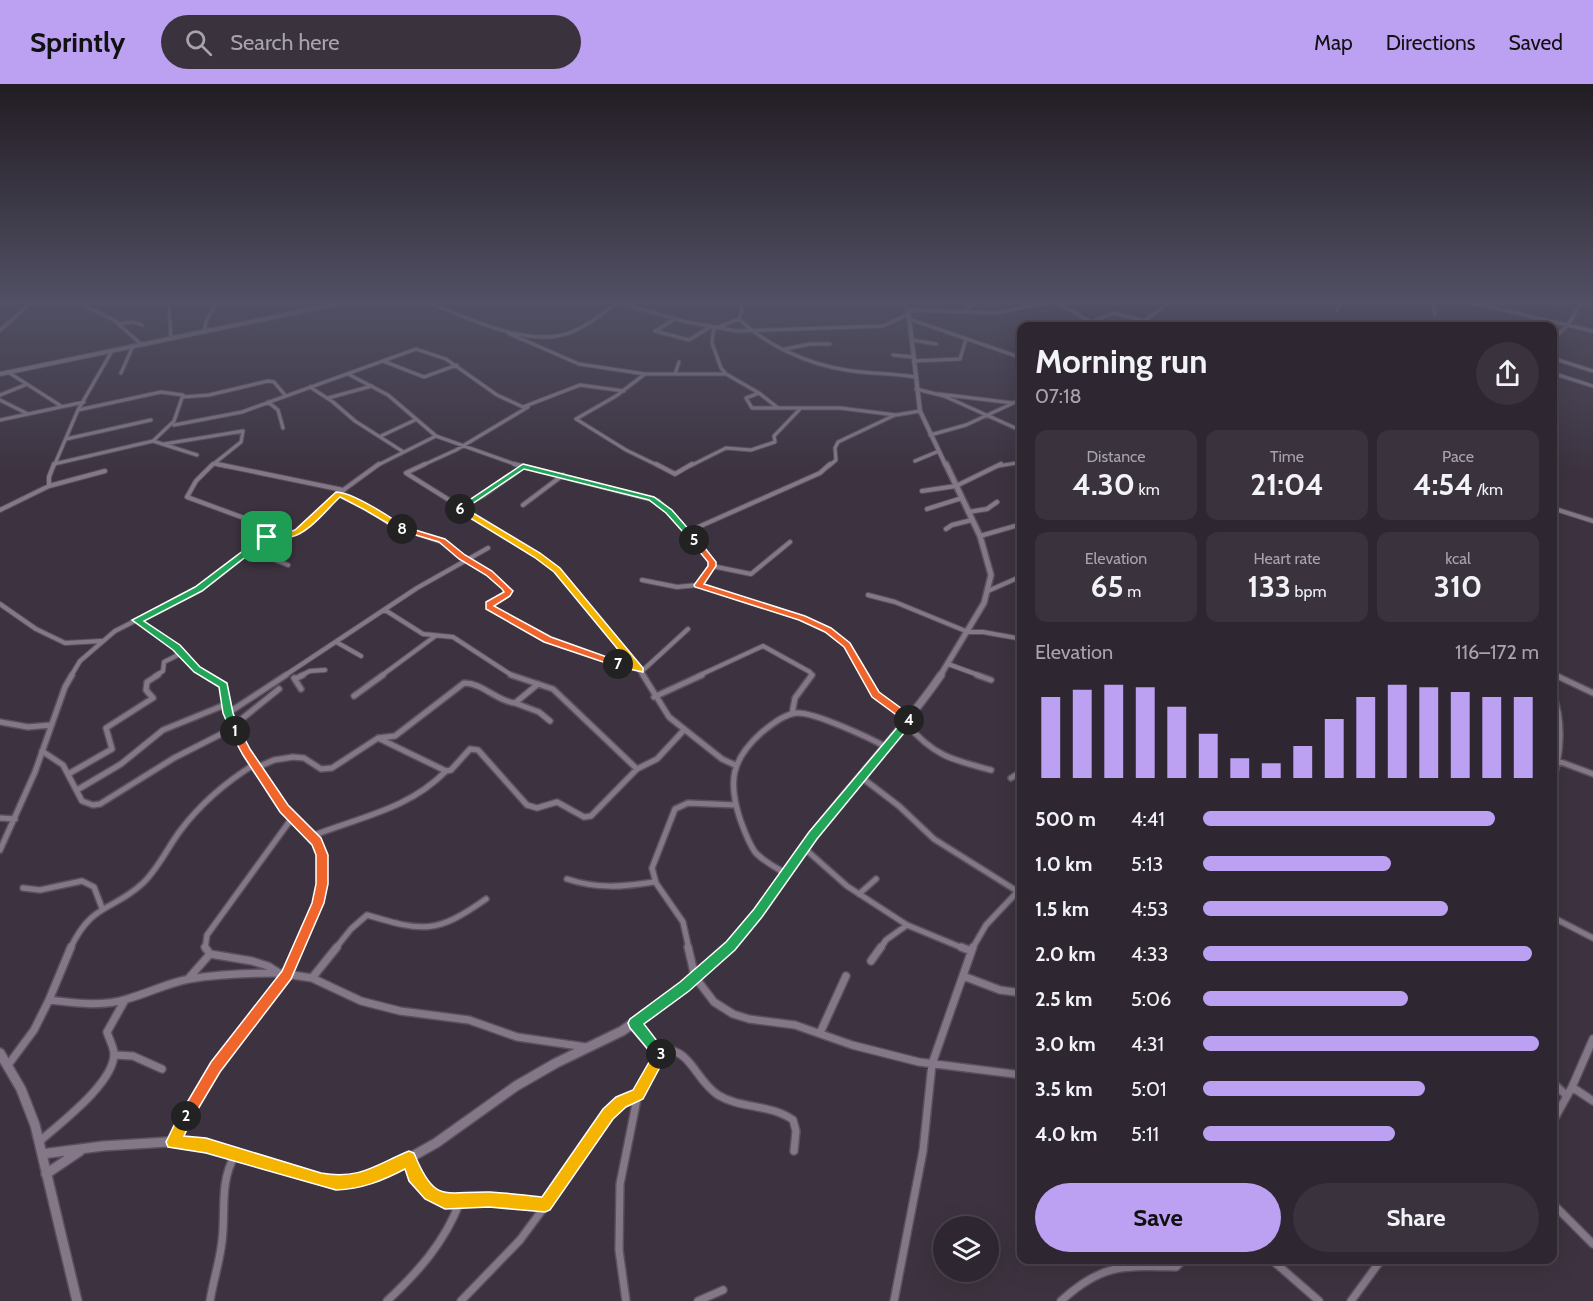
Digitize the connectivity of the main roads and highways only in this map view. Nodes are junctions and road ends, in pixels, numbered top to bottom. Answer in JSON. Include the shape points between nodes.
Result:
{"nodes":[{"id":1,"x":68,"y":360,"type":"edge"},
{"id":2,"x":914,"y":360,"type":"edge"},
{"id":3,"x":0,"y":374,"type":"edge"},
{"id":4,"x":0,"y":1053,"type":"edge"},
{"id":5,"x":83,"y":1148,"type":"junction"},
{"id":6,"x":42,"y":1154,"type":"junction"},
{"id":7,"x":46,"y":1174,"type":"junction"},
{"id":8,"x":77,"y":1301,"type":"edge"}],
"edges":[{"from":1,"to":3,"type":"main road"},
{"from":2,"to":5,"type":"main road","via":[[920,411],[980,536],[989,563],[988,591],[968,633],[908,721],[784,873],[742,933],[695,977],[634,1023],[516,1086],[436,1143],[366,1179],[336,1183],[206,1146],[174,1142]]},
{"from":4,"to":6,"type":"main road","via":[[26,1096]]},
{"from":5,"to":6,"type":"main road"},
{"from":5,"to":7,"type":"main road"},
{"from":6,"to":7,"type":"main road"},
{"from":7,"to":8,"type":"main road"}]}
